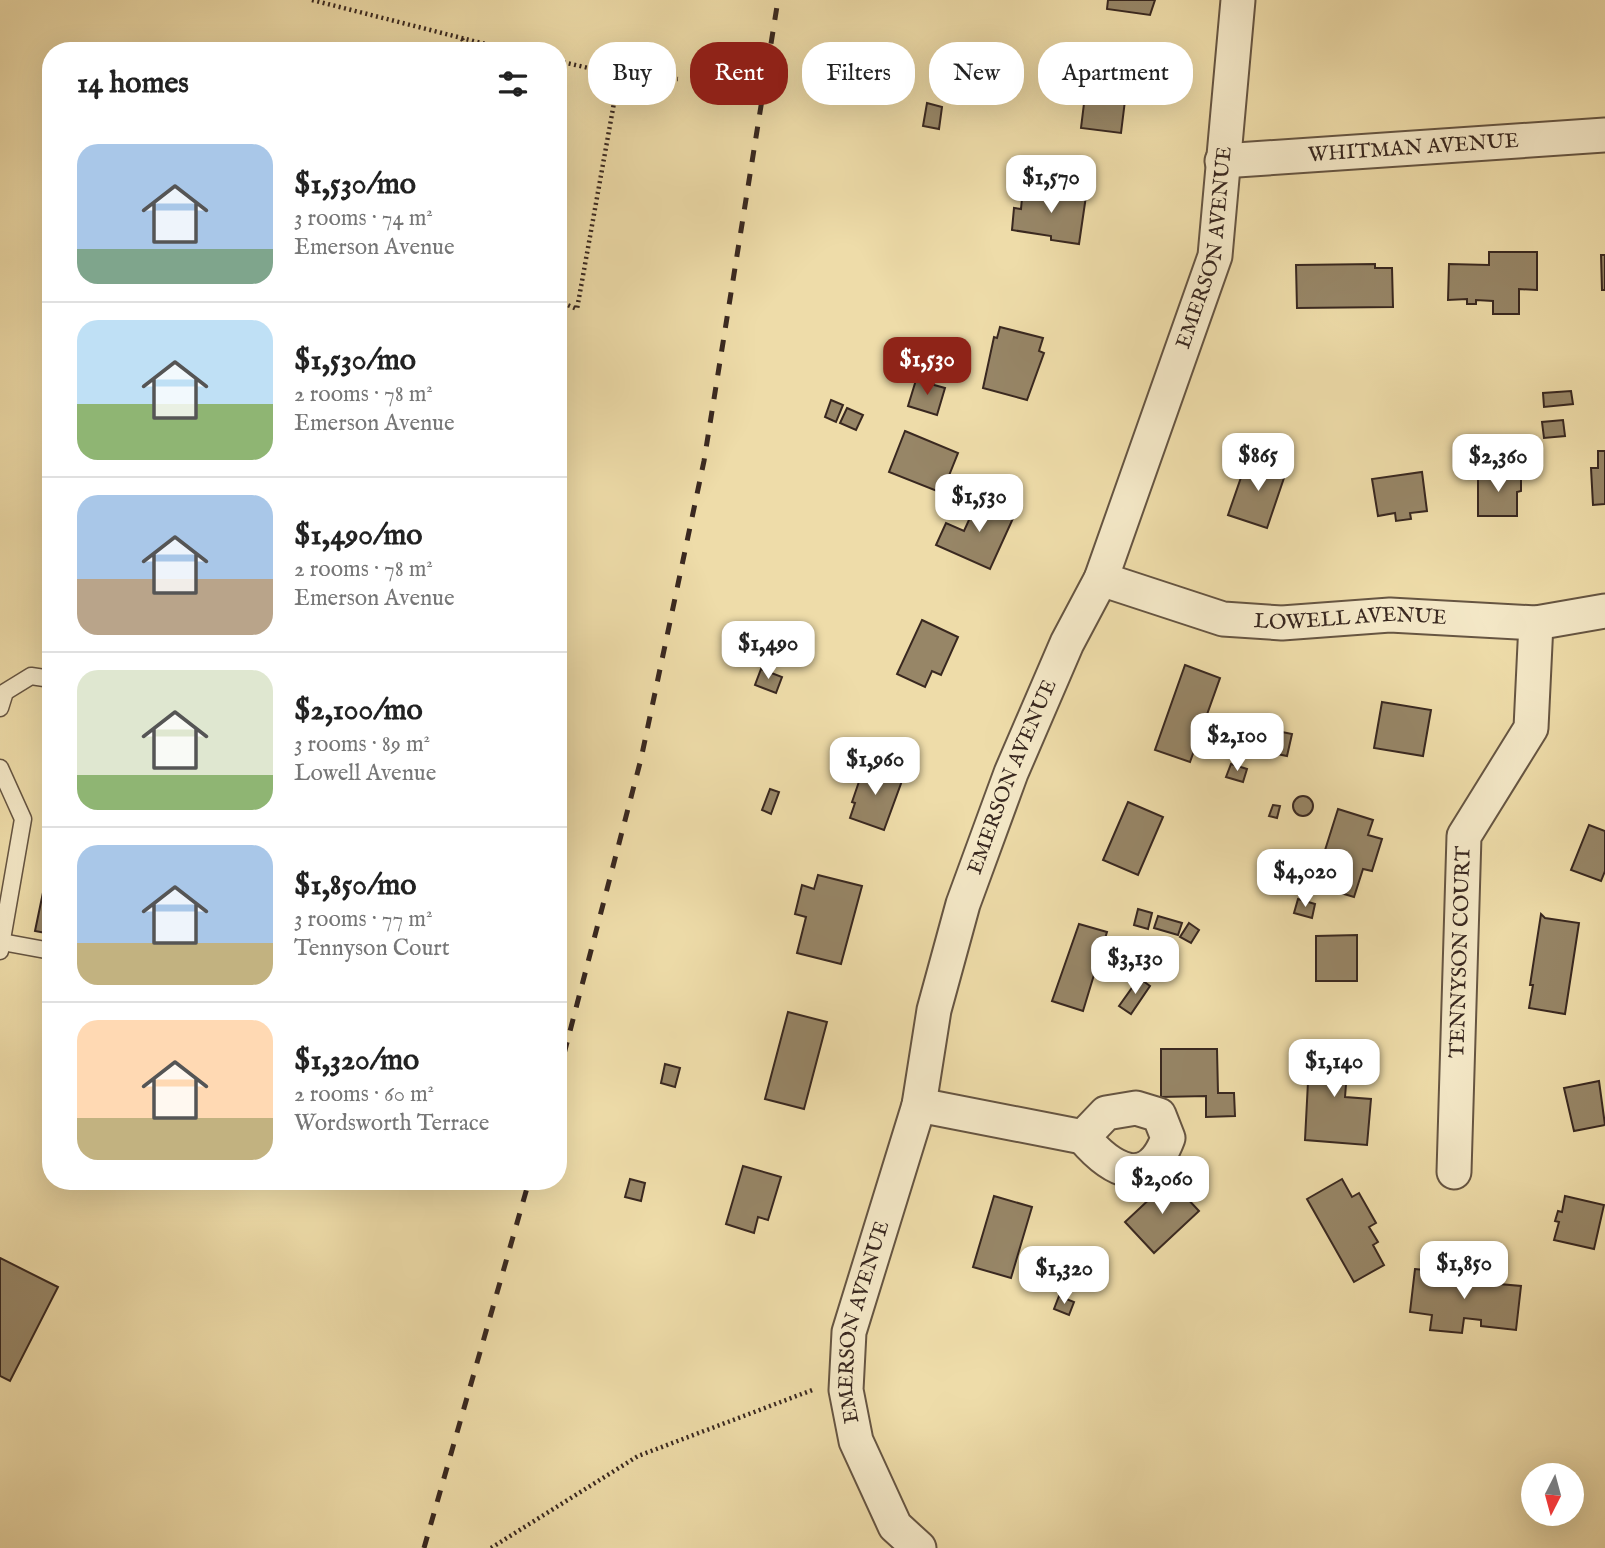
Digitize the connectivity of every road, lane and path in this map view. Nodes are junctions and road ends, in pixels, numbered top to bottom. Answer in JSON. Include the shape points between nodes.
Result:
{"nodes":[{"id":1,"x":312,"y":0,"type":"edge"},
{"id":2,"x":1238,"y":0,"type":"edge"},
{"id":3,"x":462,"y":39,"type":"junction"},
{"id":4,"x":464,"y":42,"type":"edge"},
{"id":5,"x":475,"y":42,"type":"edge"},
{"id":6,"x":567,"y":63,"type":"edge"},
{"id":7,"x":588,"y":68,"type":"edge"},
{"id":8,"x":614,"y":105,"type":"edge"},
{"id":9,"x":1605,"y":135,"type":"edge"},
{"id":10,"x":1222,"y":161,"type":"junction"},
{"id":11,"x":567,"y":305,"type":"edge"},
{"id":12,"x":1101,"y":579,"type":"junction"},
{"id":13,"x":1605,"y":611,"type":"edge"},
{"id":14,"x":1536,"y":623,"type":"junction"},
{"id":15,"x":42,"y":678,"type":"edge"},
{"id":16,"x":0,"y":708,"type":"edge"},
{"id":17,"x":0,"y":768,"type":"edge"},
{"id":18,"x":1,"y":946,"type":"edge"},
{"id":19,"x":42,"y":950,"type":"edge"},
{"id":20,"x":919,"y":1105,"type":"junction"},
{"id":21,"x":1083,"y":1137,"type":"dead end"},
{"id":22,"x":1454,"y":1172,"type":"dead end"},
{"id":23,"x":847,"y":1377,"type":"junction"},
{"id":24,"x":491,"y":1548,"type":"edge"},
{"id":25,"x":919,"y":1548,"type":"edge"}],
"edges":[{"from":1,"to":3,"type":"path"},
{"from":2,"to":10,"type":"street","name":"EMERSON AVENUE"},
{"from":3,"to":4,"type":"path"},
{"from":3,"to":5,"type":"path"},
{"from":6,"to":7,"type":"path"},
{"from":8,"to":11,"type":"path","via":[[577,309]]},
{"from":9,"to":10,"type":"street","name":"WHITMAN AVENUE"},
{"from":10,"to":12,"type":"street","name":"EMERSON AVENUE","via":[[1215,256]]},
{"from":12,"to":14,"type":"street","name":"LOWELL AVENUE","via":[[1223,619],[1282,623],[1390,615]]},
{"from":12,"to":20,"type":"street","name":"EMERSON AVENUE","via":[[1067,643],[1011,773],[963,904],[934,1010]]},
{"from":13,"to":14,"type":"street","name":"LOWELL AVENUE"},
{"from":14,"to":22,"type":"street","name":"TENNYSON COURT","via":[[1531,728],[1464,836]]},
{"from":15,"to":16,"type":"lane","via":[[31,676],[5,692]]},
{"from":17,"to":18,"type":"lane","via":[[23,819]]},
{"from":18,"to":19,"type":"lane"},
{"from":20,"to":21,"type":"street"},
{"from":20,"to":23,"type":"street","name":"EMERSON AVENUE","via":[[852,1320]]},
{"from":23,"to":24,"type":"path","via":[[638,1456]]},
{"from":23,"to":25,"type":"street","name":"EMERSON AVENUE","via":[[856,1441],[895,1526]]}]}
